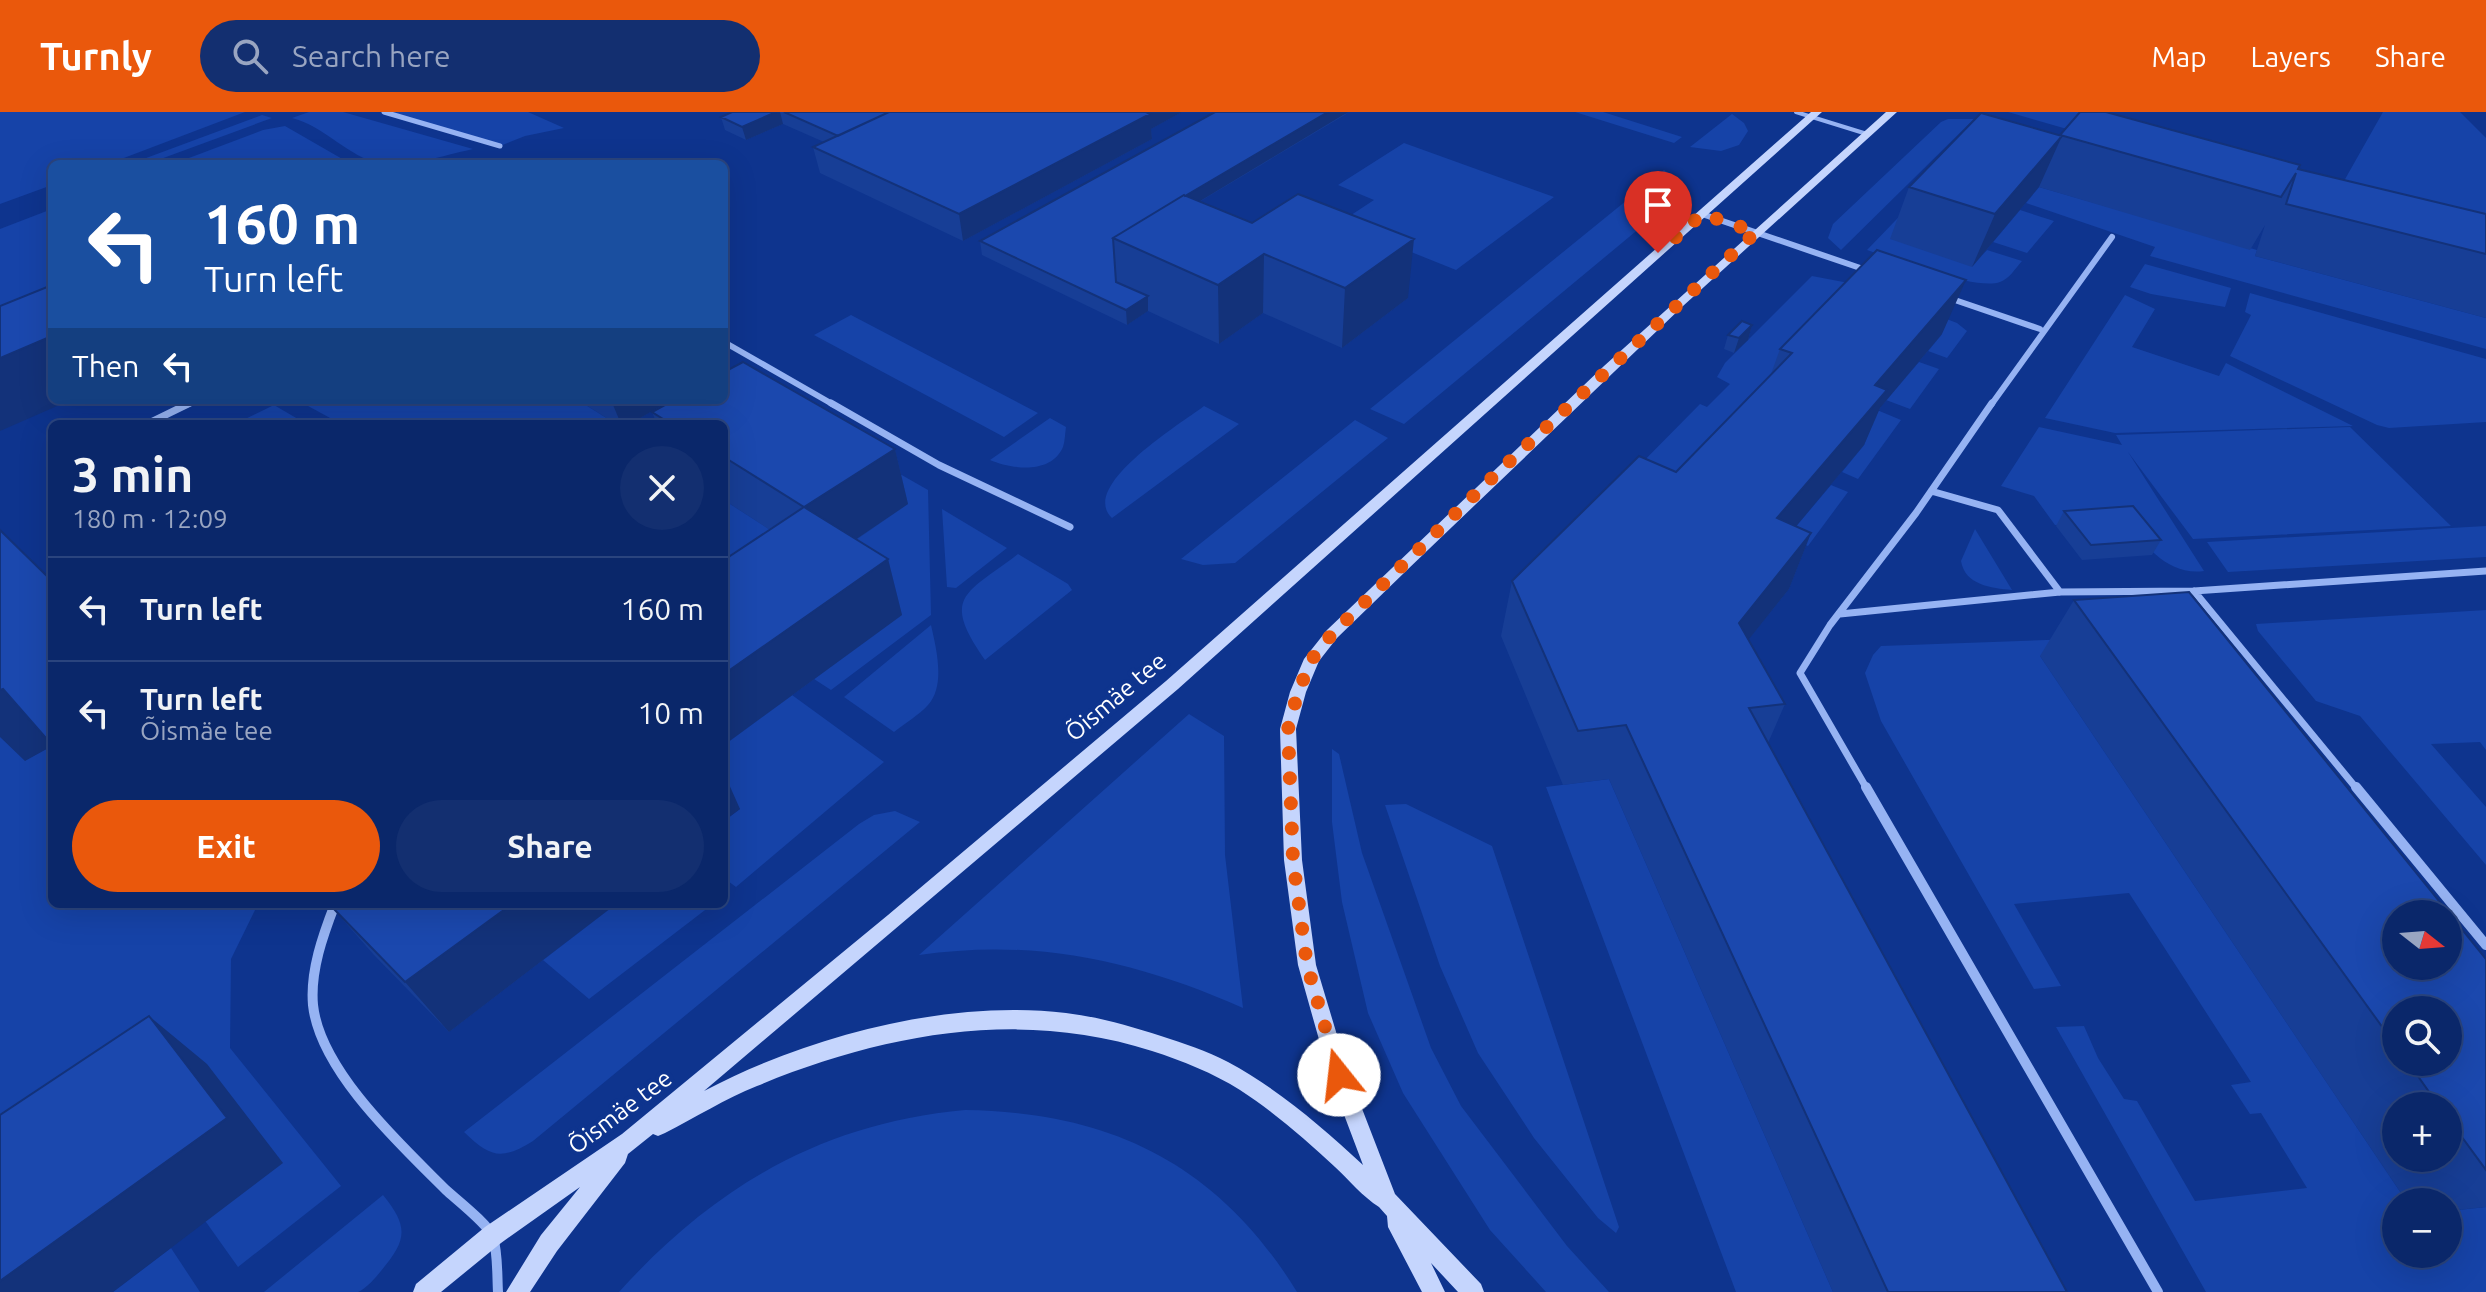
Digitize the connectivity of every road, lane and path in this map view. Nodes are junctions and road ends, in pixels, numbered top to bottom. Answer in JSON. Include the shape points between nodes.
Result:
{"nodes":[{"id":1,"x":384,"y":112,"type":"edge"},
{"id":2,"x":1796,"y":112,"type":"edge"},
{"id":3,"x":1892,"y":112,"type":"edge"},
{"id":4,"x":1814,"y":114,"type":"edge"},
{"id":5,"x":1867,"y":134,"type":"junction"},
{"id":6,"x":500,"y":146,"type":"dead end"},
{"id":7,"x":1702,"y":214,"type":"junction"},
{"id":8,"x":1756,"y":232,"type":"junction"},
{"id":9,"x":2112,"y":237,"type":"dead end"},
{"id":10,"x":1882,"y":276,"type":"edge"},
{"id":11,"x":1940,"y":295,"type":"edge"},
{"id":12,"x":2040,"y":329,"type":"junction"},
{"id":13,"x":728,"y":344,"type":"edge"},
{"id":14,"x":189,"y":404,"type":"edge"},
{"id":15,"x":155,"y":420,"type":"edge"},
{"id":16,"x":1931,"y":491,"type":"junction"},
{"id":17,"x":1070,"y":527,"type":"dead end"},
{"id":18,"x":2486,"y":571,"type":"edge"},
{"id":19,"x":2194,"y":591,"type":"junction"},
{"id":20,"x":2060,"y":592,"type":"junction"},
{"id":21,"x":1840,"y":614,"type":"junction"},
{"id":22,"x":333,"y":908,"type":"edge"},
{"id":23,"x":2486,"y":945,"type":"edge"},
{"id":24,"x":629,"y":1141,"type":"junction"},
{"id":25,"x":1387,"y":1201,"type":"junction"},
{"id":26,"x":493,"y":1235,"type":"junction"},
{"id":27,"x":424,"y":1292,"type":"edge"},
{"id":28,"x":498,"y":1292,"type":"edge"},
{"id":29,"x":517,"y":1292,"type":"edge"},
{"id":30,"x":1434,"y":1292,"type":"edge"},
{"id":31,"x":1473,"y":1292,"type":"edge"},
{"id":32,"x":2158,"y":1292,"type":"edge"}],
"edges":[{"from":1,"to":6,"type":"street"},
{"from":2,"to":4,"type":"lane"},
{"from":3,"to":5,"type":"main road"},
{"from":4,"to":5,"type":"lane"},
{"from":4,"to":7,"type":"main road","name":"Õismäe tee"},
{"from":5,"to":8,"type":"main road"},
{"from":7,"to":8,"type":"street"},
{"from":7,"to":24,"type":"main road","name":"Õismäe tee","via":[[1172,685]]},
{"from":8,"to":10,"type":"street"},
{"from":8,"to":25,"type":"main road","via":[[1332,634],[1312,659],[1298,692],[1288,729],[1292,831],[1307,965],[1339,1075]]},
{"from":9,"to":12,"type":"street"},
{"from":11,"to":12,"type":"street"},
{"from":12,"to":16,"type":"street"},
{"from":13,"to":17,"type":"street","via":[[939,465]]},
{"from":14,"to":15,"type":"street"},
{"from":16,"to":20,"type":"street","via":[[1998,510]]},
{"from":16,"to":21,"type":"street"},
{"from":18,"to":19,"type":"street"},
{"from":19,"to":20,"type":"street"},
{"from":19,"to":23,"type":"street"},
{"from":20,"to":21,"type":"street"},
{"from":21,"to":32,"type":"street","via":[[1800,673]]},
{"from":22,"to":26,"type":"street","via":[[321,939],[313,1007],[332,1061],[411,1156]]},
{"from":24,"to":25,"type":"main road","via":[[748,1080],[838,1047],[938,1022],[1038,1017],[1133,1033],[1224,1069],[1307,1127]]},
{"from":24,"to":26,"type":"main road","name":"Õismäe tee"},
{"from":24,"to":29,"type":"main road"},
{"from":25,"to":30,"type":"main road"},
{"from":25,"to":31,"type":"main road"},
{"from":26,"to":27,"type":"main road","name":"Õismäe tee"},
{"from":26,"to":28,"type":"street"}]}
